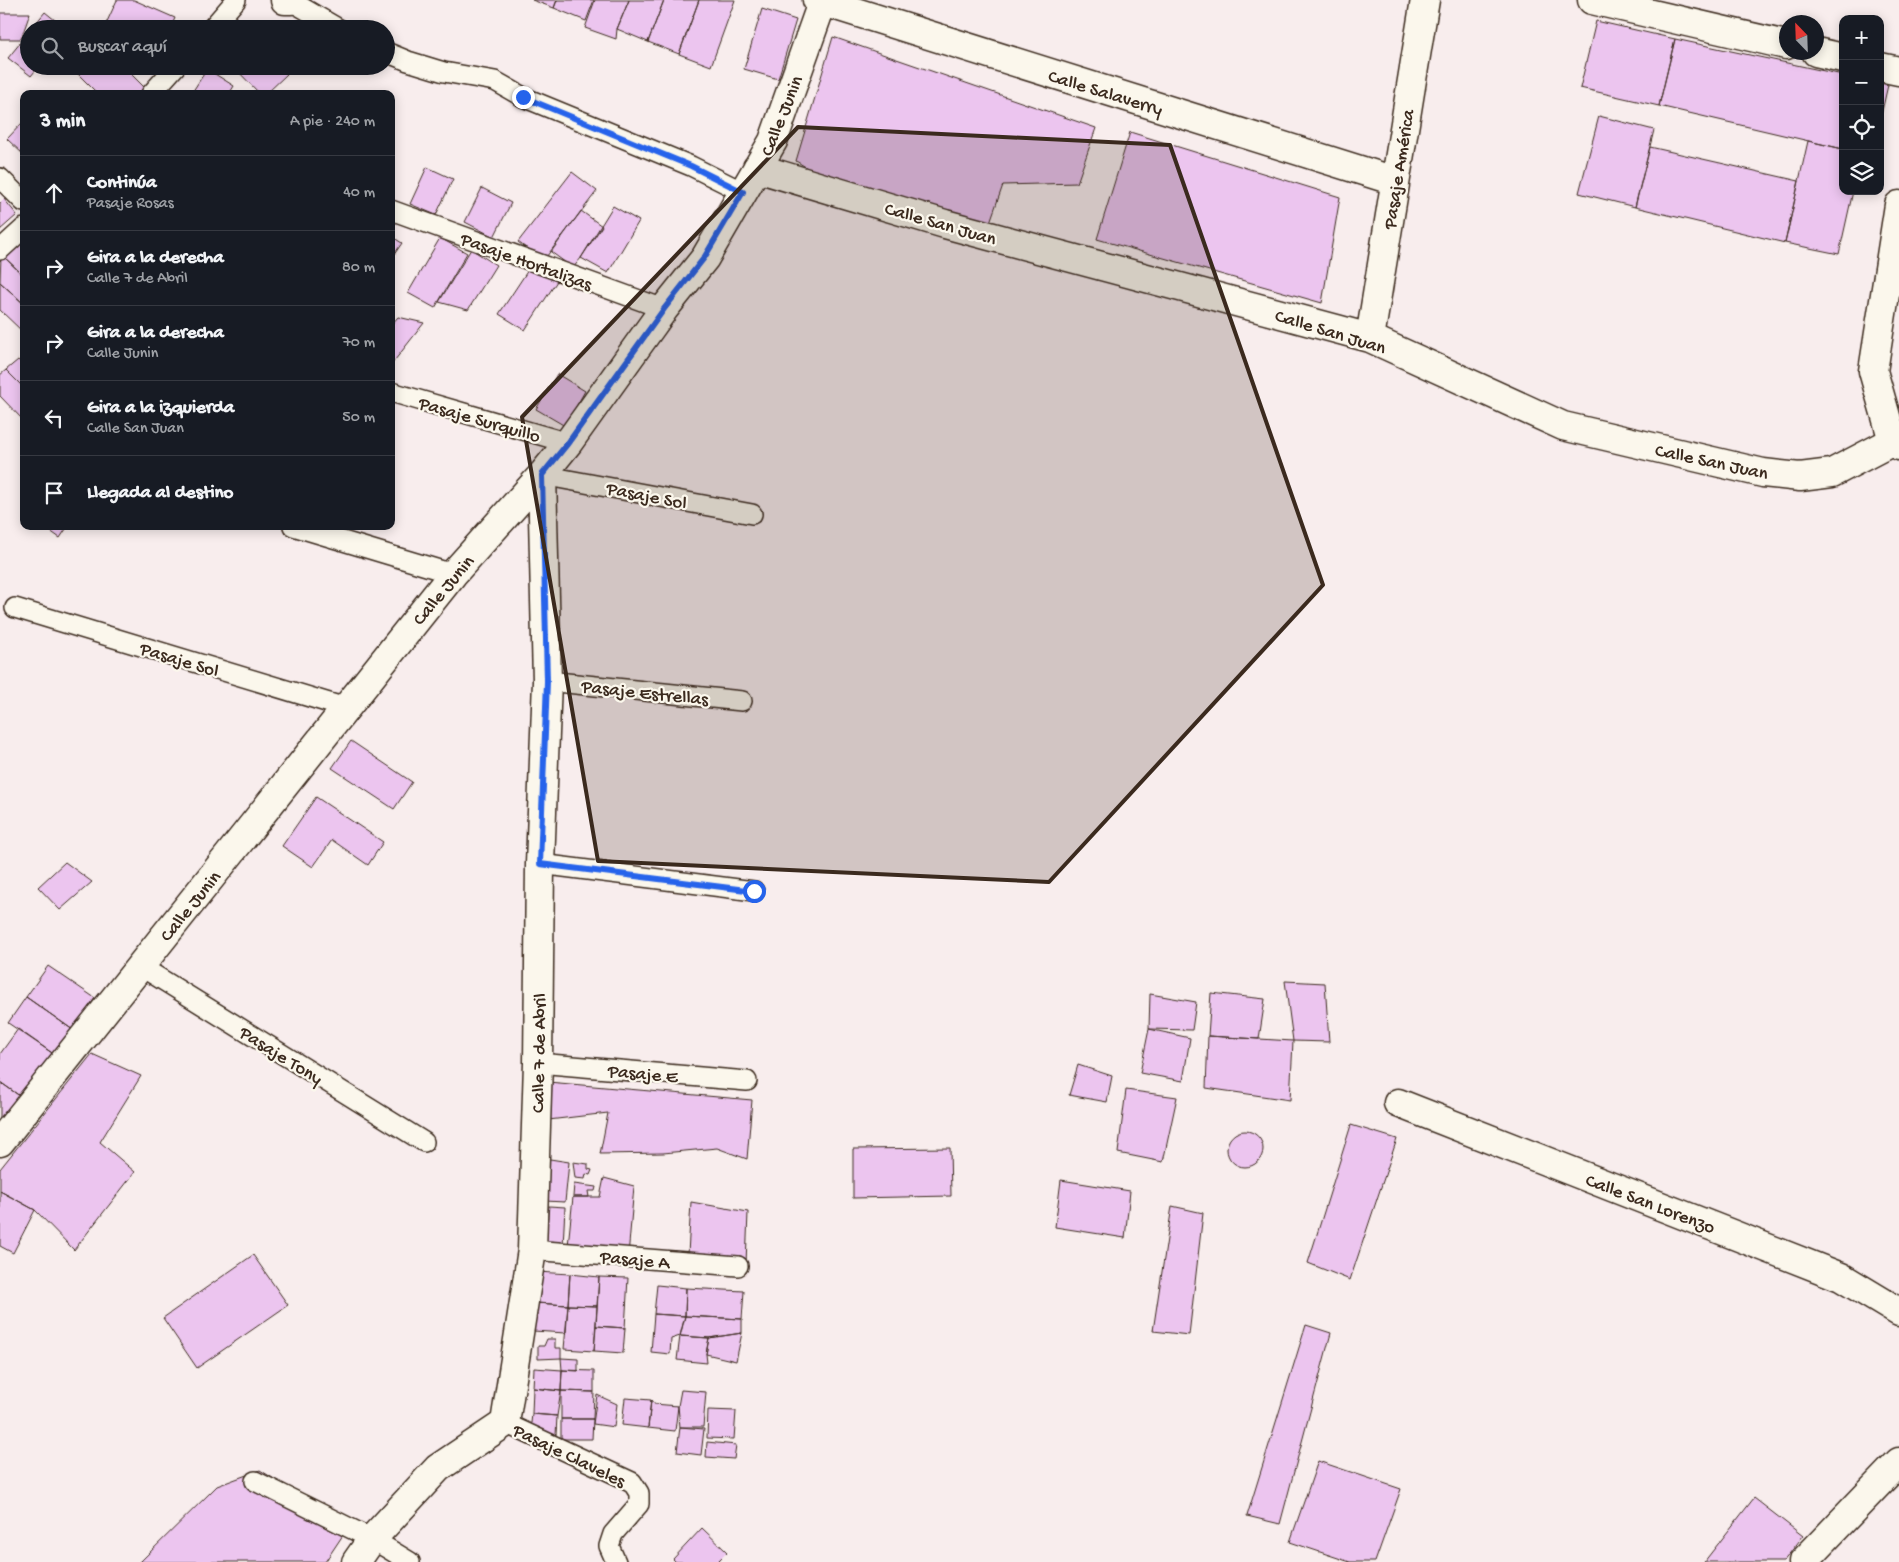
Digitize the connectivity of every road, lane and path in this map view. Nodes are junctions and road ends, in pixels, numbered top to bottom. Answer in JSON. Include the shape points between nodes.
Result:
{"nodes":[{"id":1,"x":289,"y":0,"type":"edge"},
{"id":2,"x":1425,"y":0,"type":"edge"},
{"id":3,"x":1592,"y":0,"type":"edge"},
{"id":4,"x":234,"y":1,"type":"edge"},
{"id":5,"x":821,"y":1,"type":"edge"},
{"id":6,"x":219,"y":20,"type":"edge"},
{"id":7,"x":323,"y":20,"type":"edge"},
{"id":8,"x":1779,"y":43,"type":"edge"},
{"id":9,"x":1824,"y":54,"type":"edge"},
{"id":10,"x":395,"y":56,"type":"edge"},
{"id":11,"x":1839,"y":57,"type":"edge"},
{"id":12,"x":1884,"y":68,"type":"edge"},
{"id":13,"x":1899,"y":71,"type":"edge"},
{"id":14,"x":168,"y":75,"type":"edge"},
{"id":15,"x":155,"y":90,"type":"edge"},
{"id":16,"x":757,"y":168,"type":"junction"},
{"id":17,"x":0,"y":178,"type":"edge"},
{"id":18,"x":1395,"y":181,"type":"junction"},
{"id":19,"x":743,"y":192,"type":"junction"},
{"id":20,"x":20,"y":198,"type":"edge"},
{"id":21,"x":1899,"y":205,"type":"edge"},
{"id":22,"x":395,"y":211,"type":"edge"},
{"id":23,"x":20,"y":232,"type":"edge"},
{"id":24,"x":0,"y":250,"type":"edge"},
{"id":25,"x":664,"y":309,"type":"junction"},
{"id":26,"x":1370,"y":338,"type":"junction"},
{"id":27,"x":395,"y":393,"type":"edge"},
{"id":28,"x":568,"y":443,"type":"junction"},
{"id":29,"x":1896,"y":443,"type":"edge"},
{"id":30,"x":542,"y":475,"type":"junction"},
{"id":31,"x":752,"y":514,"type":"dead end"},
{"id":32,"x":306,"y":530,"type":"edge"},
{"id":33,"x":453,"y":574,"type":"junction"},
{"id":34,"x":15,"y":608,"type":"dead end"},
{"id":35,"x":547,"y":681,"type":"junction"},
{"id":36,"x":742,"y":701,"type":"dead end"},
{"id":37,"x":346,"y":708,"type":"junction"},
{"id":38,"x":540,"y":864,"type":"junction"},
{"id":39,"x":754,"y":891,"type":"dead end"},
{"id":40,"x":140,"y":966,"type":"junction"},
{"id":41,"x":538,"y":1063,"type":"junction"},
{"id":42,"x":747,"y":1081,"type":"dead end"},
{"id":43,"x":1398,"y":1103,"type":"dead end"},
{"id":44,"x":0,"y":1142,"type":"edge"},
{"id":45,"x":424,"y":1142,"type":"dead end"},
{"id":46,"x":532,"y":1250,"type":"junction"},
{"id":47,"x":738,"y":1266,"type":"dead end"},
{"id":48,"x":1899,"y":1312,"type":"edge"},
{"id":49,"x":505,"y":1423,"type":"junction"},
{"id":50,"x":1899,"y":1462,"type":"edge"},
{"id":51,"x":255,"y":1481,"type":"dead end"},
{"id":52,"x":372,"y":1539,"type":"junction"},
{"id":53,"x":356,"y":1562,"type":"edge"},
{"id":54,"x":410,"y":1562,"type":"edge"},
{"id":55,"x":616,"y":1562,"type":"edge"},
{"id":56,"x":1803,"y":1562,"type":"edge"}],
"edges":[{"from":1,"to":7,"type":"lane"},
{"from":2,"to":18,"type":"street","name":"Pasaje América"},
{"from":3,"to":8,"type":"street"},
{"from":4,"to":6,"type":"lane"},
{"from":5,"to":16,"type":"street","name":"Calle Junin","via":[[773,141]]},
{"from":5,"to":18,"type":"street","name":"Calle Salaverry"},
{"from":9,"to":11,"type":"street"},
{"from":10,"to":19,"type":"lane","via":[[444,72],[494,81],[523,97],[691,166]]},
{"from":12,"to":13,"type":"street"},
{"from":14,"to":15,"type":"lane"},
{"from":16,"to":19,"type":"street","name":"Calle Junin"},
{"from":16,"to":26,"type":"street","name":"Calle San Juan","via":[[945,224]]},
{"from":17,"to":20,"type":"lane"},
{"from":18,"to":26,"type":"street","name":"Pasaje América"},
{"from":19,"to":25,"type":"street","name":"Calle Junin","via":[[704,258]]},
{"from":21,"to":29,"type":"street","via":[[1873,371]]},
{"from":22,"to":25,"type":"lane","name":"Pasaje Hortalizas"},
{"from":23,"to":24,"type":"lane"},
{"from":25,"to":28,"type":"street","name":"Calle Junin"},
{"from":26,"to":29,"type":"street","name":"Calle San Juan","via":[[1563,426],[1763,472],[1800,477],[1832,473]]},
{"from":27,"to":28,"type":"lane","name":"Pasaje Surquillo"},
{"from":28,"to":30,"type":"street","name":"Calle Junin"},
{"from":30,"to":31,"type":"lane","name":"Pasaje Sol"},
{"from":30,"to":33,"type":"street","name":"Calle Junin"},
{"from":30,"to":35,"type":"street","name":"Calle 7 de Abril"},
{"from":32,"to":33,"type":"lane"},
{"from":33,"to":37,"type":"street","name":"Calle Junin"},
{"from":34,"to":37,"type":"lane","name":"Pasaje Sol"},
{"from":35,"to":36,"type":"lane","name":"Pasaje Estrellas"},
{"from":35,"to":38,"type":"street","name":"Calle 7 de Abril"},
{"from":37,"to":40,"type":"street","name":"Calle Junin"},
{"from":38,"to":39,"type":"lane"},
{"from":38,"to":41,"type":"street","name":"Calle 7 de Abril"},
{"from":40,"to":44,"type":"street","name":"Calle Junin"},
{"from":40,"to":45,"type":"lane","name":"Pasaje Tony"},
{"from":41,"to":42,"type":"lane","name":"Pasaje E"},
{"from":41,"to":46,"type":"street","name":"Calle 7 de Abril"},
{"from":43,"to":48,"type":"street","name":"Calle San Lorenzo","via":[[1841,1277]]},
{"from":46,"to":47,"type":"lane","name":"Pasaje A"},
{"from":46,"to":49,"type":"street","name":"Calle 7 de Abril"},
{"from":49,"to":52,"type":"street","via":[[438,1468]]},
{"from":49,"to":55,"type":"lane","name":"Pasaje Claveles","via":[[632,1482],[639,1492],[639,1504],[613,1534],[609,1546]]},
{"from":50,"to":56,"type":"street"},
{"from":51,"to":52,"type":"lane"},
{"from":52,"to":53,"type":"street"},
{"from":52,"to":54,"type":"lane"}]}
